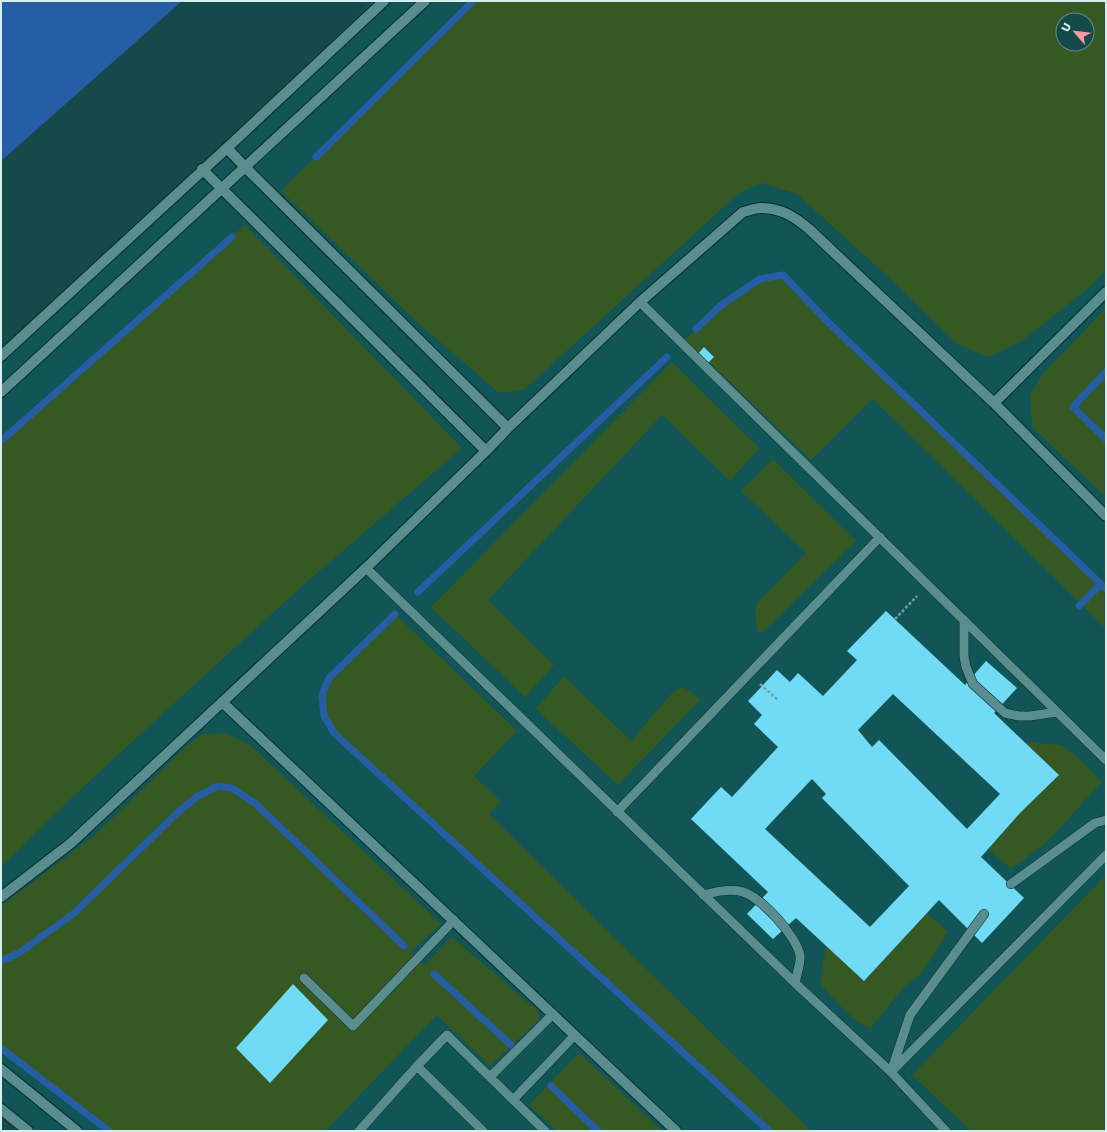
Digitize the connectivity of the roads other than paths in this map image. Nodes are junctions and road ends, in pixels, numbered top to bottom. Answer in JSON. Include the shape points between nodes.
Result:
{"nodes":[{"id":1,"x":384,"y":1,"type":"edge"},
{"id":2,"x":425,"y":1,"type":"edge"},
{"id":3,"x":228,"y":148,"type":"junction"},
{"id":4,"x":245,"y":167,"type":"junction"},
{"id":5,"x":202,"y":169,"type":"junction"},
{"id":6,"x":222,"y":189,"type":"junction"},
{"id":7,"x":1106,"y":292,"type":"edge"},
{"id":8,"x":640,"y":302,"type":"junction"},
{"id":9,"x":1,"y":356,"type":"edge"},
{"id":10,"x":1,"y":392,"type":"edge"},
{"id":11,"x":994,"y":403,"type":"junction"},
{"id":12,"x":508,"y":428,"type":"junction"},
{"id":13,"x":486,"y":452,"type":"junction"},
{"id":14,"x":1106,"y":516,"type":"edge"},
{"id":15,"x":880,"y":537,"type":"junction"},
{"id":16,"x":366,"y":568,"type":"junction"},
{"id":17,"x":964,"y":620,"type":"junction"},
{"id":18,"x":222,"y":702,"type":"junction"},
{"id":19,"x":1057,"y":712,"type":"junction"},
{"id":20,"x":1106,"y":760,"type":"edge"},
{"id":21,"x":617,"y":812,"type":"junction"},
{"id":22,"x":1106,"y":820,"type":"edge"},
{"id":23,"x":1106,"y":855,"type":"edge"},
{"id":24,"x":1011,"y":884,"type":"dead end"},
{"id":25,"x":703,"y":895,"type":"junction"},
{"id":26,"x":1,"y":897,"type":"edge"},
{"id":27,"x":984,"y":914,"type":"dead end"},
{"id":28,"x":454,"y":920,"type":"junction"},
{"id":29,"x":304,"y":978,"type":"dead end"},
{"id":30,"x":795,"y":984,"type":"junction"},
{"id":31,"x":553,"y":1014,"type":"junction"},
{"id":32,"x":576,"y":1035,"type":"junction"},
{"id":33,"x":417,"y":1066,"type":"junction"},
{"id":34,"x":1,"y":1069,"type":"edge"},
{"id":35,"x":891,"y":1072,"type":"junction"},
{"id":36,"x":490,"y":1077,"type":"junction"},
{"id":37,"x":513,"y":1100,"type":"junction"},
{"id":38,"x":1,"y":1109,"type":"edge"},
{"id":39,"x":28,"y":1131,"type":"edge"},
{"id":40,"x":77,"y":1131,"type":"edge"},
{"id":41,"x":359,"y":1131,"type":"edge"},
{"id":42,"x":483,"y":1131,"type":"edge"},
{"id":43,"x":545,"y":1131,"type":"edge"},
{"id":44,"x":676,"y":1131,"type":"edge"},
{"id":45,"x":946,"y":1131,"type":"edge"}],
"edges":[{"from":1,"to":3,"type":"street"},
{"from":2,"to":4,"type":"street"},
{"from":3,"to":4,"type":"street"},
{"from":3,"to":5,"type":"street"},
{"from":4,"to":6,"type":"street"},
{"from":4,"to":12,"type":"street"},
{"from":5,"to":6,"type":"street"},
{"from":5,"to":9,"type":"street"},
{"from":6,"to":10,"type":"street"},
{"from":6,"to":13,"type":"street"},
{"from":7,"to":11,"type":"street"},
{"from":8,"to":11,"type":"street","via":[[743,212],[760,208],[775,210],[794,217],[809,229]]},
{"from":8,"to":12,"type":"street"},
{"from":8,"to":15,"type":"lane"},
{"from":11,"to":14,"type":"street"},
{"from":12,"to":13,"type":"street"},
{"from":13,"to":16,"type":"street"},
{"from":15,"to":17,"type":"lane"},
{"from":15,"to":21,"type":"lane"},
{"from":16,"to":18,"type":"street"},
{"from":16,"to":21,"type":"lane"},
{"from":17,"to":19,"type":"lane"},
{"from":17,"to":19,"type":"lane","via":[[964,656],[973,684],[1005,713],[1025,716]]},
{"from":18,"to":26,"type":"street","via":[[71,843]]},
{"from":18,"to":28,"type":"street"},
{"from":19,"to":20,"type":"lane"},
{"from":21,"to":25,"type":"lane"},
{"from":22,"to":24,"type":"lane","via":[[1095,823]]},
{"from":23,"to":35,"type":"lane"},
{"from":25,"to":30,"type":"lane"},
{"from":25,"to":30,"type":"lane","via":[[726,890],[741,891],[757,899],[795,942],[801,957]]},
{"from":27,"to":35,"type":"lane","via":[[910,1015]]},
{"from":28,"to":29,"type":"lane","via":[[353,1026]]},
{"from":28,"to":31,"type":"street"},
{"from":30,"to":35,"type":"lane"},
{"from":31,"to":32,"type":"street"},
{"from":31,"to":36,"type":"lane"},
{"from":32,"to":37,"type":"lane"},
{"from":32,"to":44,"type":"street"},
{"from":33,"to":36,"type":"lane","via":[[447,1035]]},
{"from":33,"to":41,"type":"lane"},
{"from":33,"to":42,"type":"lane"},
{"from":34,"to":40,"type":"street"},
{"from":35,"to":45,"type":"lane"},
{"from":36,"to":37,"type":"lane"},
{"from":37,"to":43,"type":"lane"},
{"from":38,"to":39,"type":"street"}]}
